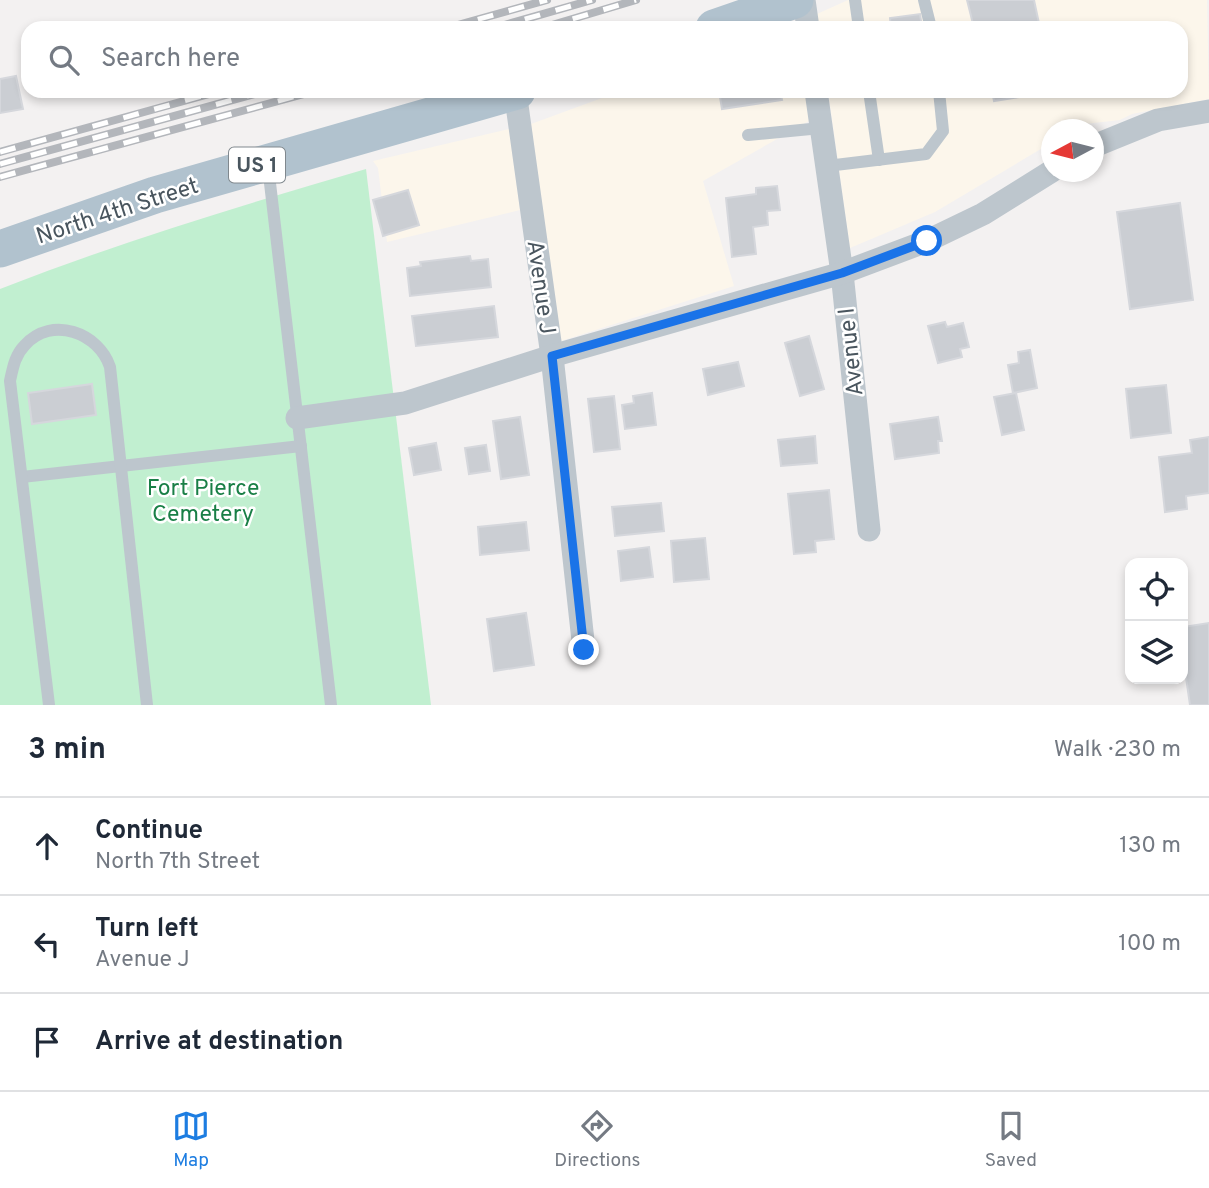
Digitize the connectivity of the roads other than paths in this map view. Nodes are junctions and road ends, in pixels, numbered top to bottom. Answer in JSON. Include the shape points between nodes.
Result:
{"nodes":[{"id":1,"x":795,"y":0,"type":"edge"},
{"id":2,"x":804,"y":0,"type":"edge"},
{"id":3,"x":855,"y":0,"type":"edge"},
{"id":4,"x":924,"y":0,"type":"edge"},
{"id":5,"x":734,"y":21,"type":"edge"},
{"id":6,"x":806,"y":21,"type":"edge"},
{"id":7,"x":858,"y":21,"type":"edge"},
{"id":8,"x":929,"y":21,"type":"edge"},
{"id":9,"x":492,"y":98,"type":"edge"},
{"id":10,"x":517,"y":98,"type":"edge"},
{"id":11,"x":817,"y":98,"type":"edge"},
{"id":12,"x":870,"y":98,"type":"edge"},
{"id":13,"x":940,"y":98,"type":"edge"},
{"id":14,"x":1209,"y":111,"type":"edge"},
{"id":15,"x":821,"y":128,"type":"junction"},
{"id":16,"x":748,"y":135,"type":"dead end"},
{"id":17,"x":1104,"y":142,"type":"edge"},
{"id":18,"x":879,"y":160,"type":"junction"},
{"id":19,"x":268,"y":162,"type":"junction"},
{"id":20,"x":827,"y":166,"type":"junction"},
{"id":21,"x":1041,"y":178,"type":"edge"},
{"id":22,"x":0,"y":249,"type":"edge"},
{"id":23,"x":842,"y":273,"type":"junction"},
{"id":24,"x":552,"y":356,"type":"junction"},
{"id":25,"x":297,"y":418,"type":"junction"},
{"id":26,"x":301,"y":446,"type":"junction"},
{"id":27,"x":121,"y":466,"type":"junction"},
{"id":28,"x":22,"y":477,"type":"junction"},
{"id":29,"x":869,"y":530,"type":"dead end"},
{"id":30,"x":584,"y":650,"type":"dead end"},
{"id":31,"x":49,"y":705,"type":"edge"},
{"id":32,"x":147,"y":705,"type":"edge"},
{"id":33,"x":331,"y":705,"type":"edge"}],
"edges":[{"from":1,"to":5,"type":"main road"},
{"from":2,"to":6,"type":"street"},
{"from":3,"to":7,"type":"lane"},
{"from":4,"to":8,"type":"lane"},
{"from":9,"to":19,"type":"main road","name":"North 4th Street","number":"US 1"},
{"from":10,"to":24,"type":"street","name":"Avenue J"},
{"from":11,"to":15,"type":"street","name":"Avenue I"},
{"from":12,"to":18,"type":"lane"},
{"from":13,"to":18,"type":"lane","via":[[943,131],[926,154]]},
{"from":14,"to":17,"type":"street","via":[[1158,120]]},
{"from":15,"to":16,"type":"lane"},
{"from":15,"to":20,"type":"street","name":"Avenue I"},
{"from":18,"to":20,"type":"lane"},
{"from":19,"to":22,"type":"main road","name":"North 4th Street","number":"US 1","via":[[155,194]]},
{"from":19,"to":25,"type":"lane"},
{"from":20,"to":23,"type":"street","name":"Avenue I"},
{"from":21,"to":23,"type":"street","via":[[983,214],[927,241]]},
{"from":23,"to":24,"type":"street"},
{"from":23,"to":29,"type":"street","name":"Avenue I"},
{"from":24,"to":25,"type":"street","via":[[405,403]]},
{"from":24,"to":30,"type":"street","name":"Avenue J"},
{"from":25,"to":26,"type":"lane"},
{"from":26,"to":27,"type":"lane"},
{"from":26,"to":33,"type":"lane"},
{"from":27,"to":28,"type":"lane"},
{"from":27,"to":28,"type":"lane","via":[[106,355],[89,337],[76,331],[56,331],[26,343],[10,381]]},
{"from":27,"to":32,"type":"lane"},
{"from":28,"to":31,"type":"lane"}]}
